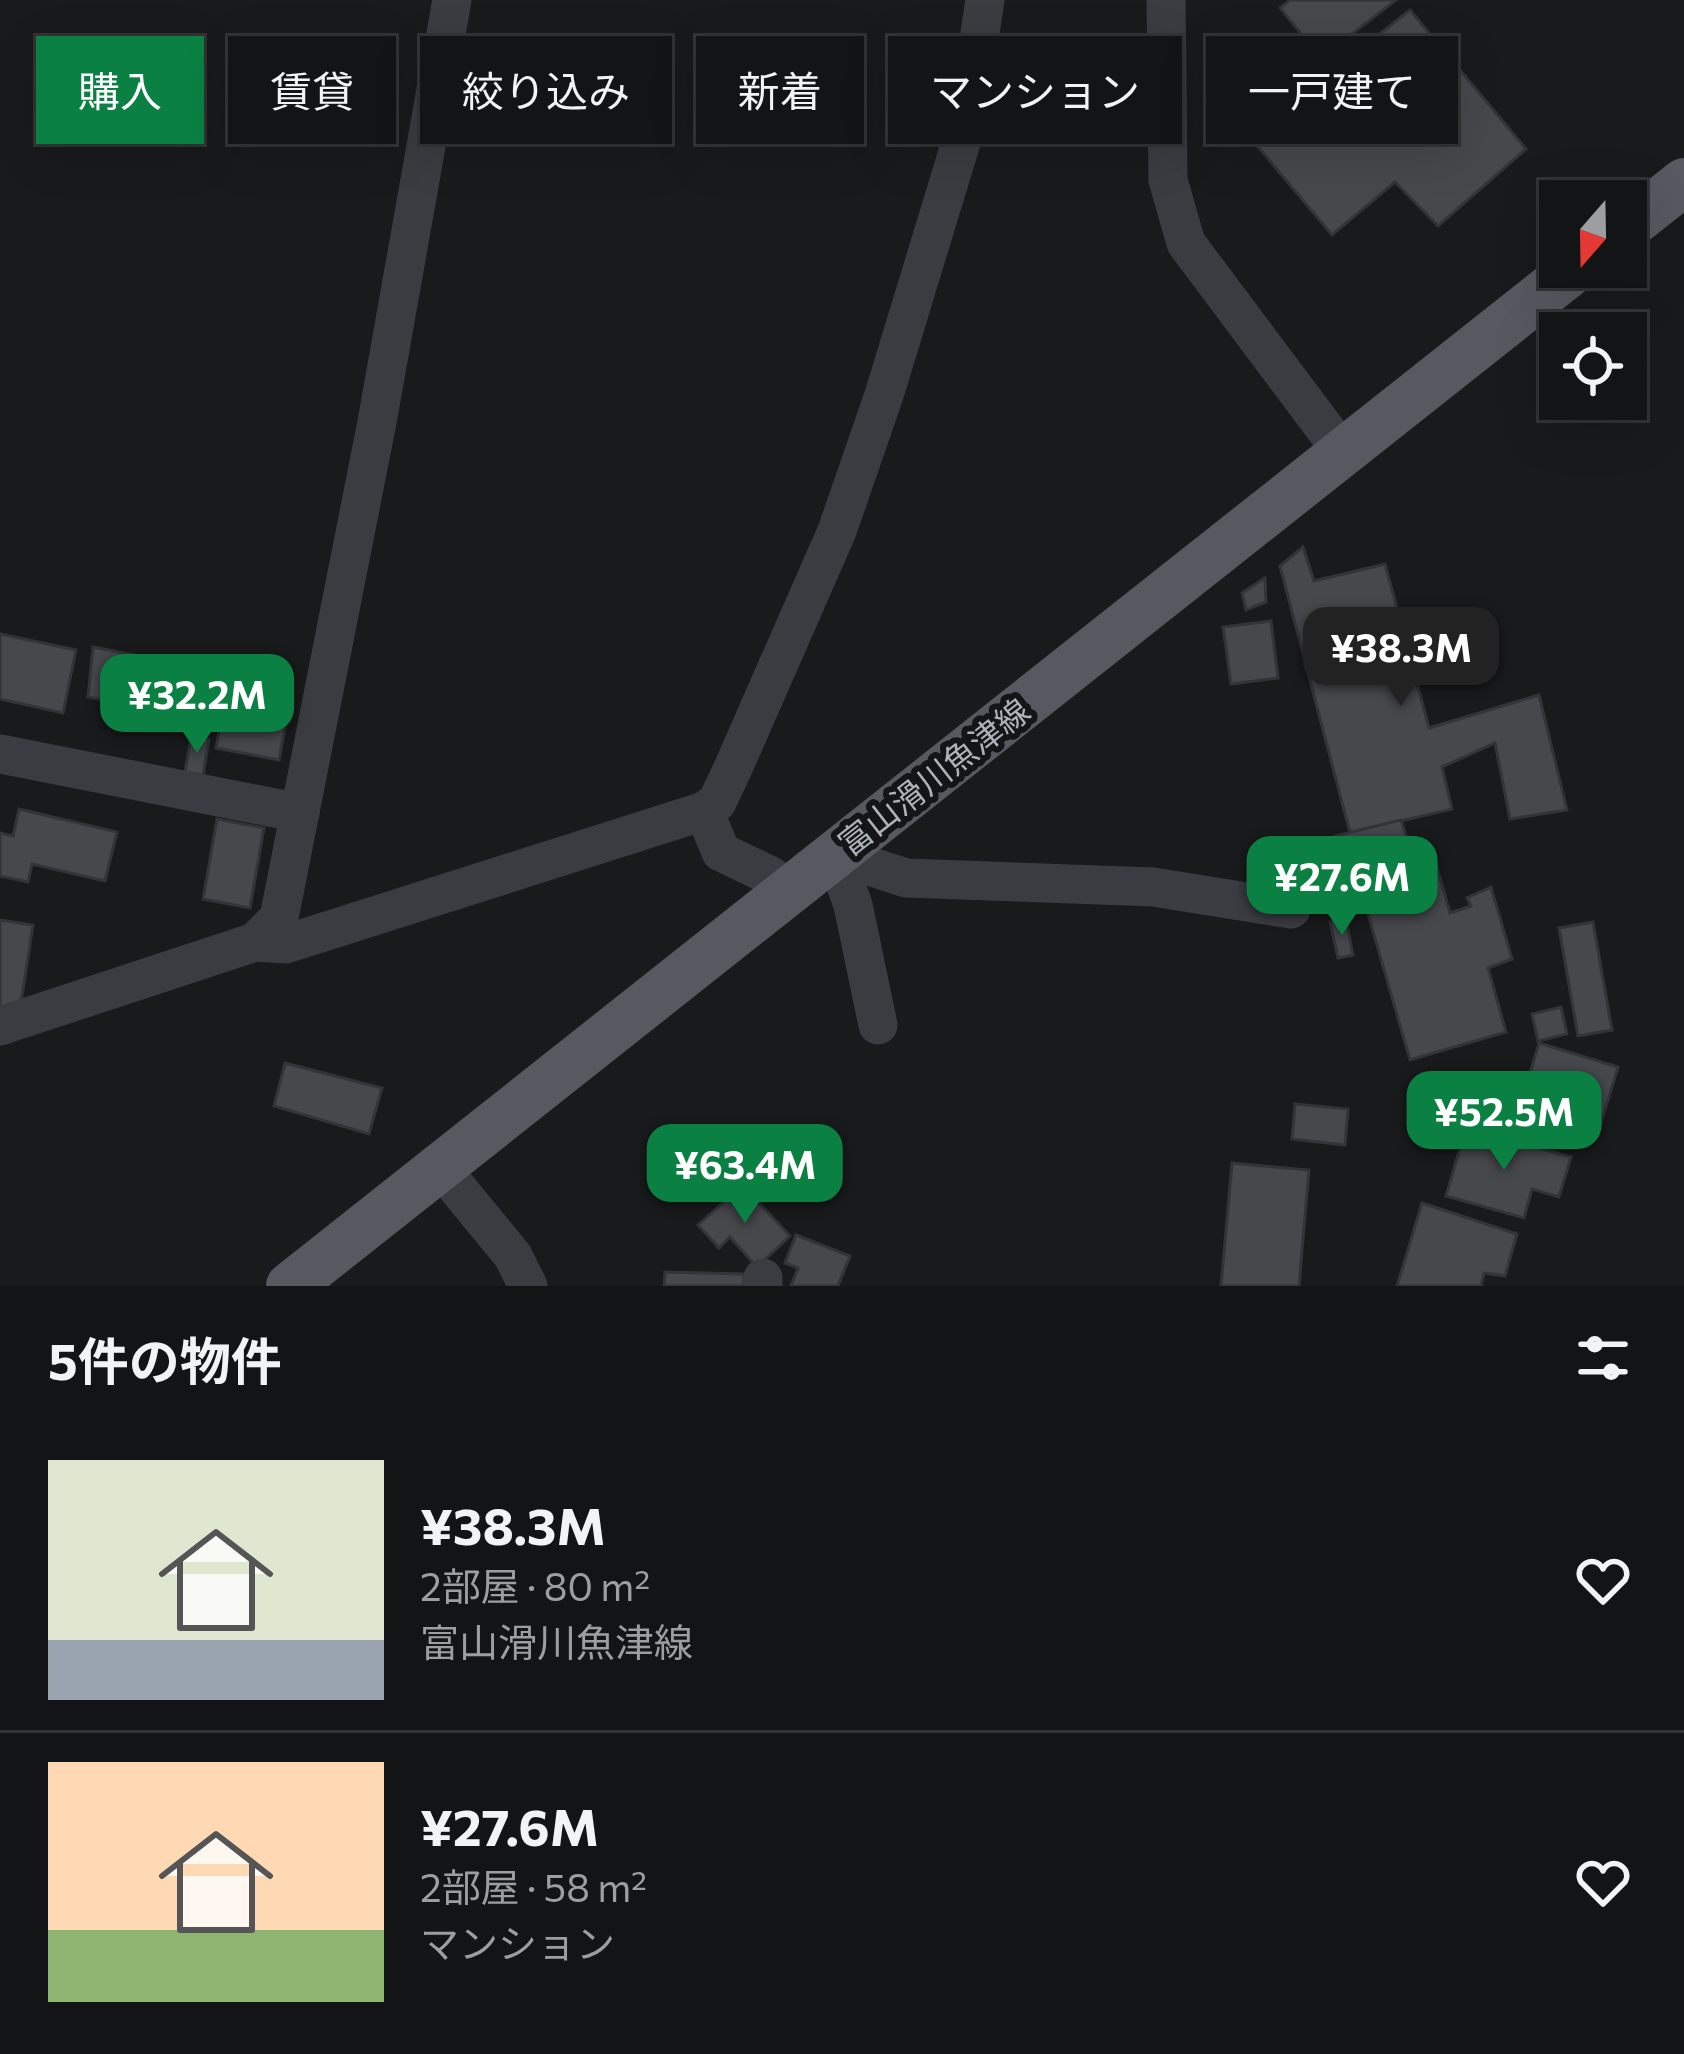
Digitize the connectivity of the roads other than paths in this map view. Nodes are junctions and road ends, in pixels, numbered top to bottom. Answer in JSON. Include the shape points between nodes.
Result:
{"nodes":[{"id":1,"x":452,"y":0,"type":"edge"},
{"id":2,"x":985,"y":0,"type":"edge"},
{"id":3,"x":1166,"y":0,"type":"edge"},
{"id":4,"x":1684,"y":182,"type":"edge"},
{"id":5,"x":1647,"y":211,"type":"edge"},
{"id":6,"x":1551,"y":288,"type":"edge"},
{"id":7,"x":1344,"y":454,"type":"junction"},
{"id":8,"x":0,"y":754,"type":"edge"},
{"id":9,"x":704,"y":811,"type":"junction"},
{"id":10,"x":300,"y":813,"type":"junction"},
{"id":11,"x":835,"y":855,"type":"junction"},
{"id":12,"x":786,"y":893,"type":"junction"},
{"id":13,"x":1291,"y":910,"type":"dead end"},
{"id":14,"x":254,"y":942,"type":"junction"},
{"id":15,"x":878,"y":1025,"type":"dead end"},
{"id":16,"x":0,"y":1026,"type":"edge"},
{"id":17,"x":440,"y":1167,"type":"junction"},
{"id":18,"x":290,"y":1286,"type":"edge"},
{"id":19,"x":528,"y":1286,"type":"edge"}],
"edges":[{"from":1,"to":10,"type":"street"},
{"from":2,"to":9,"type":"street","via":[[966,126],[853,485],[733,768]]},
{"from":3,"to":7,"type":"street","via":[[1168,180],[1186,242]]},
{"from":4,"to":5,"type":"main road"},
{"from":6,"to":7,"type":"main road","name":"富山滑川魚津線"},
{"from":7,"to":11,"type":"main road","name":"富山滑川魚津線"},
{"from":8,"to":10,"type":"street"},
{"from":9,"to":12,"type":"street","via":[[721,852],[772,876]]},
{"from":9,"to":14,"type":"street","via":[[286,944]]},
{"from":10,"to":14,"type":"street","via":[[279,918]]},
{"from":11,"to":12,"type":"main road","name":"富山滑川魚津線"},
{"from":11,"to":13,"type":"street","via":[[906,878],[1153,887]]},
{"from":11,"to":15,"type":"street","via":[[854,904]]},
{"from":12,"to":17,"type":"main road","name":"富山滑川魚津線"},
{"from":14,"to":16,"type":"street"},
{"from":17,"to":18,"type":"main road","name":"富山滑川魚津線"},
{"from":17,"to":19,"type":"street","via":[[514,1256]]}]}
